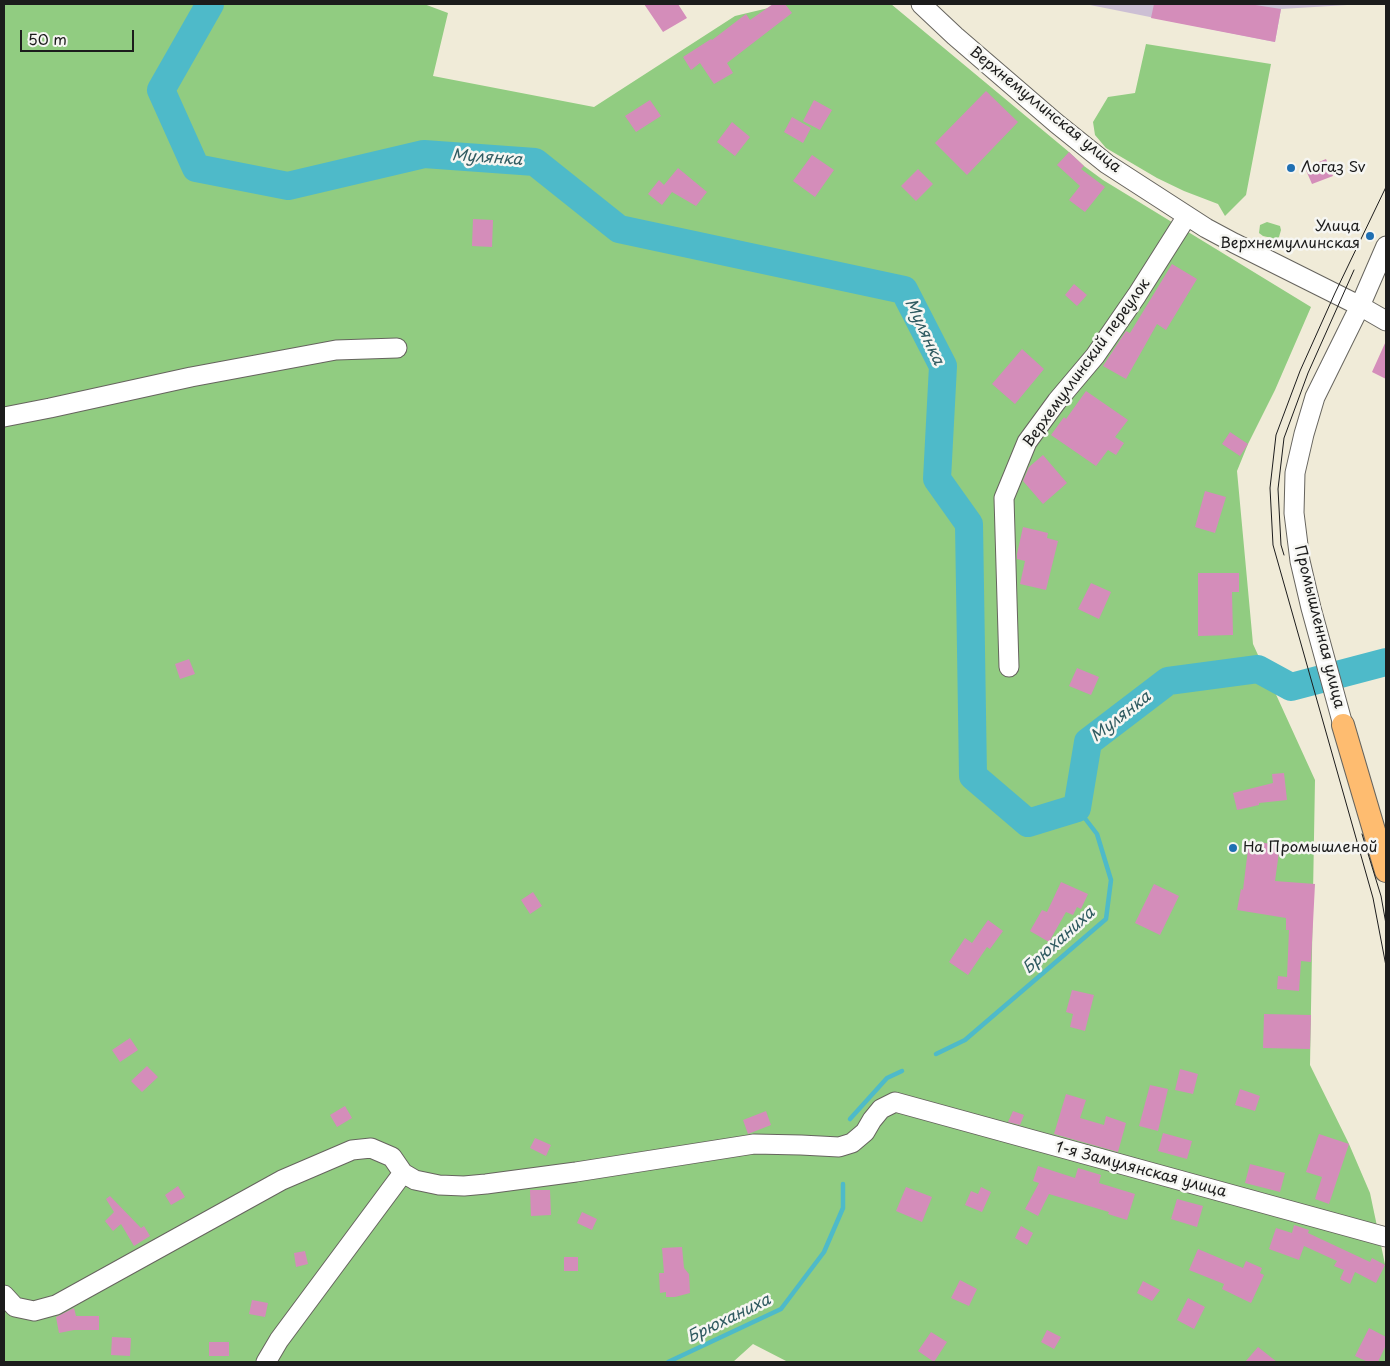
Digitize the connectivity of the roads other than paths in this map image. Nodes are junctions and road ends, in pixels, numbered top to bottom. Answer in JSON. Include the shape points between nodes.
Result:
{"nodes":[{"id":1,"x":921,"y":4,"type":"edge"},
{"id":2,"x":1187,"y":216,"type":"junction"},
{"id":3,"x":1386,"y":246,"type":"edge"},
{"id":4,"x":1360,"y":306,"type":"junction"},
{"id":5,"x":1386,"y":321,"type":"edge"},
{"id":6,"x":397,"y":348,"type":"dead end"},
{"id":7,"x":4,"y":417,"type":"edge"},
{"id":8,"x":1009,"y":667,"type":"dead end"},
{"id":9,"x":1343,"y":725,"type":"joint"},
{"id":10,"x":1386,"y":871,"type":"edge"},
{"id":11,"x":403,"y":1173,"type":"junction"},
{"id":12,"x":1386,"y":1237,"type":"edge"},
{"id":13,"x":4,"y":1295,"type":"edge"},
{"id":14,"x":266,"y":1362,"type":"edge"}],
"edges":[{"from":1,"to":2,"type":"street","name":"Верхнемуллинская улица","via":[[1107,164]]},
{"from":2,"to":4,"type":"street","name":"Верхнемуллинская улица"},
{"from":2,"to":8,"type":"street","name":"Верхемуллинский переулок","via":[[1096,356],[1027,442],[1004,498]]},
{"from":3,"to":4,"type":"street","name":"Промышленная улица"},
{"from":4,"to":5,"type":"street","name":"Верхнемуллинская улица"},
{"from":4,"to":9,"type":"street","name":"Промышленная улица","via":[[1315,397],[1295,473],[1294,513],[1300,561]]},
{"from":6,"to":7,"type":"street","via":[[336,350],[191,376]]},
{"from":9,"to":10,"type":"main road","name":"Промышленная улица"},
{"from":11,"to":12,"type":"street","name":"1-я Замулянская улица","via":[[415,1180],[464,1186],[754,1144],[839,1147],[852,1143],[865,1132],[881,1109],[895,1102]]},
{"from":11,"to":13,"type":"street","via":[[392,1157],[370,1148],[352,1150],[282,1180],[56,1305],[34,1311],[15,1306]]},
{"from":11,"to":14,"type":"street"}]}
